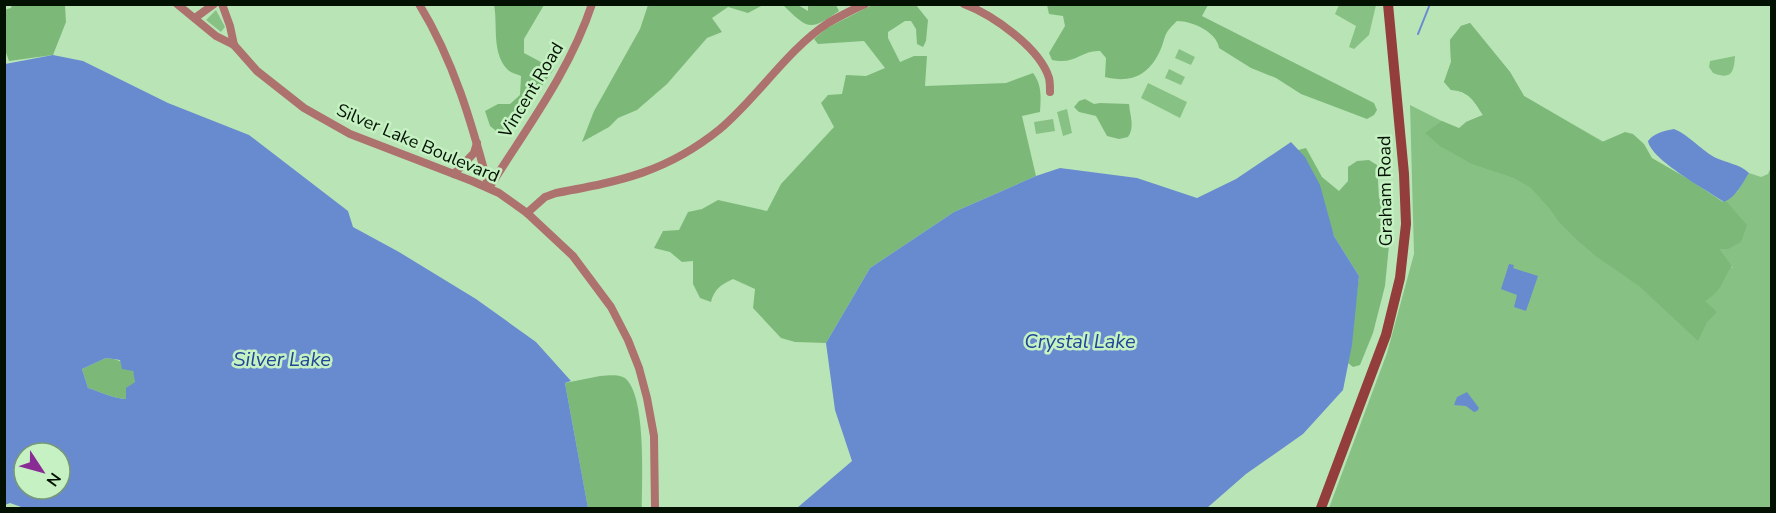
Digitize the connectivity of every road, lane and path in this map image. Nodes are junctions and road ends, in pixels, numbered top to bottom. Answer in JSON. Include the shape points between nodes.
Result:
{"nodes":[{"id":1,"x":177,"y":4,"type":"edge"},
{"id":2,"x":214,"y":4,"type":"edge"},
{"id":3,"x":222,"y":4,"type":"edge"},
{"id":4,"x":419,"y":4,"type":"edge"},
{"id":5,"x":592,"y":4,"type":"edge"},
{"id":6,"x":865,"y":4,"type":"edge"},
{"id":7,"x":964,"y":4,"type":"edge"},
{"id":8,"x":1388,"y":4,"type":"edge"},
{"id":9,"x":195,"y":18,"type":"junction"},
{"id":10,"x":234,"y":45,"type":"junction"},
{"id":11,"x":1050,"y":92,"type":"dead end"},
{"id":12,"x":477,"y":141,"type":"junction"},
{"id":13,"x":454,"y":174,"type":"junction"},
{"id":14,"x":489,"y":188,"type":"junction"},
{"id":15,"x":527,"y":213,"type":"junction"},
{"id":16,"x":655,"y":508,"type":"edge"},
{"id":17,"x":1322,"y":508,"type":"edge"}],
"edges":[{"from":1,"to":9,"type":"street","name":"Silver Lake Boulevard"},
{"from":2,"to":9,"type":"street"},
{"from":3,"to":10,"type":"street"},
{"from":4,"to":12,"type":"street","via":[[458,81]]},
{"from":5,"to":14,"type":"street","name":"Vincent Road","via":[[562,70]]},
{"from":6,"to":15,"type":"street","via":[[823,27],[720,129],[672,161],[628,179],[556,192]]},
{"from":7,"to":11,"type":"street","via":[[998,22],[1033,52],[1049,79]]},
{"from":8,"to":17,"type":"main road","name":"Graham Road","via":[[1404,174],[1406,224],[1400,278],[1386,335]]},
{"from":9,"to":10,"type":"street","name":"Silver Lake Boulevard"},
{"from":10,"to":13,"type":"street","name":"Silver Lake Boulevard","via":[[272,85],[326,121]]},
{"from":12,"to":13,"type":"street","via":[[474,153]]},
{"from":12,"to":14,"type":"street"},
{"from":13,"to":14,"type":"street","name":"Silver Lake Boulevard"},
{"from":14,"to":15,"type":"street","name":"Silver Lake Boulevard"},
{"from":15,"to":16,"type":"street","name":"Silver Lake Boulevard","via":[[586,272],[611,307],[633,352],[652,418]]}]}
